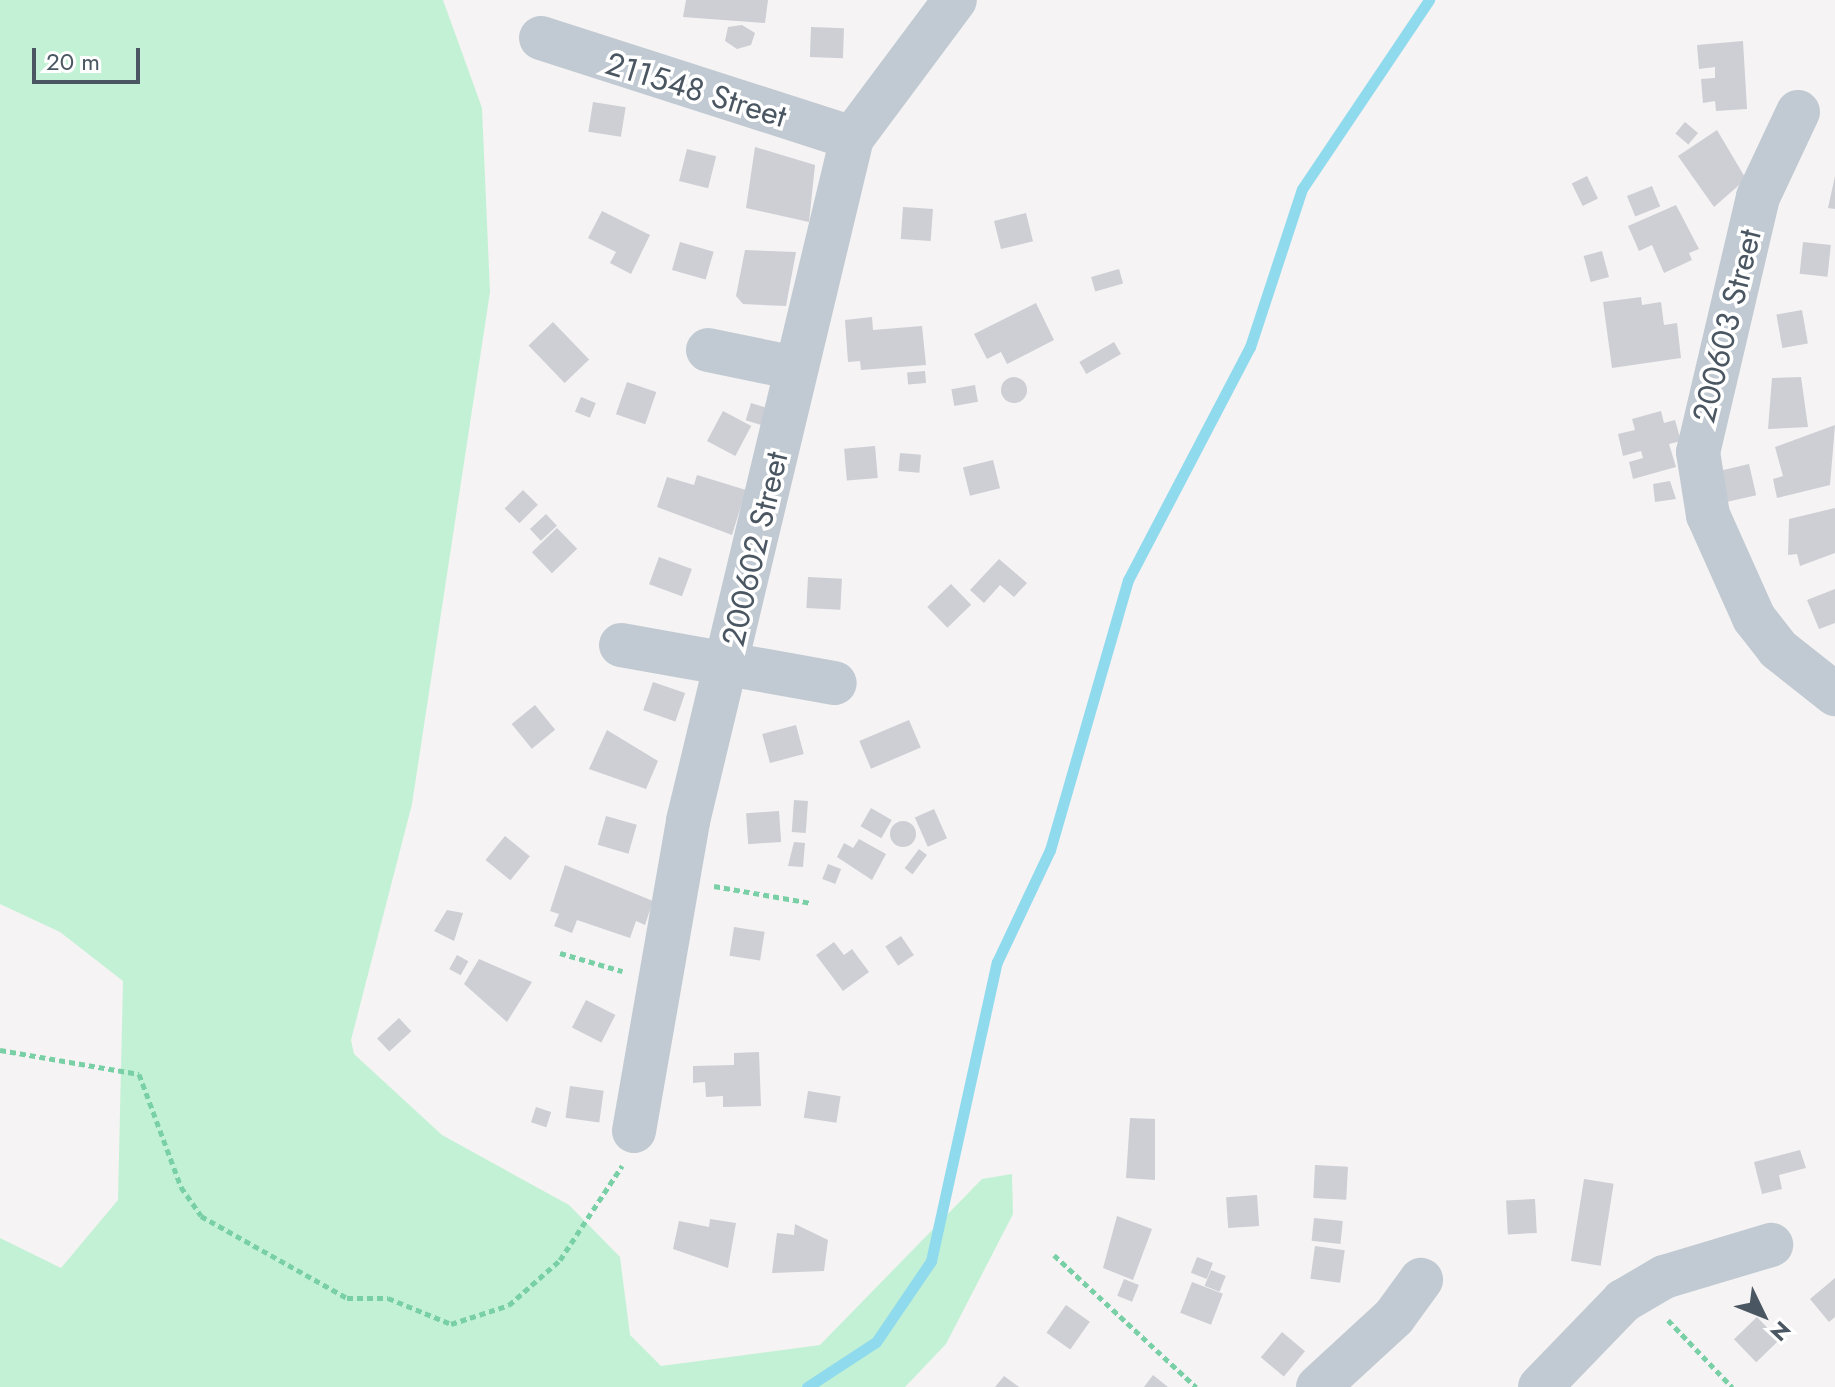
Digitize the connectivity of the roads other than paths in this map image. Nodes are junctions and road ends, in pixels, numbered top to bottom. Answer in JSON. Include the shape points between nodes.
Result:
{"nodes":[{"id":1,"x":955,"y":0,"type":"edge"},
{"id":2,"x":541,"y":38,"type":"dead end"},
{"id":3,"x":1798,"y":112,"type":"dead end"},
{"id":4,"x":852,"y":138,"type":"junction"},
{"id":5,"x":708,"y":350,"type":"dead end"},
{"id":6,"x":796,"y":368,"type":"junction"},
{"id":7,"x":621,"y":645,"type":"dead end"},
{"id":8,"x":729,"y":664,"type":"junction"},
{"id":9,"x":835,"y":683,"type":"dead end"},
{"id":10,"x":1835,"y":694,"type":"edge"},
{"id":11,"x":634,"y":1131,"type":"road end"},
{"id":12,"x":1771,"y":1245,"type":"dead end"},
{"id":13,"x":1421,"y":1280,"type":"dead end"},
{"id":14,"x":1318,"y":1387,"type":"edge"},
{"id":15,"x":1540,"y":1387,"type":"edge"}],
"edges":[{"from":1,"to":4,"type":"street","name":"200602 Street"},
{"from":2,"to":4,"type":"street","name":"211548 Street"},
{"from":3,"to":10,"type":"street","name":"200603 Street","via":[[1758,197],[1698,452],[1708,515],[1754,618],[1778,649]]},
{"from":4,"to":6,"type":"street","name":"200602 Street"},
{"from":5,"to":6,"type":"street"},
{"from":6,"to":8,"type":"street","name":"200602 Street"},
{"from":7,"to":8,"type":"street"},
{"from":8,"to":9,"type":"street"},
{"from":8,"to":11,"type":"street","name":"200602 Street","via":[[678,880]]},
{"from":12,"to":15,"type":"street","via":[[1664,1277],[1623,1301]]},
{"from":13,"to":14,"type":"street","via":[[1394,1317]]}]}
